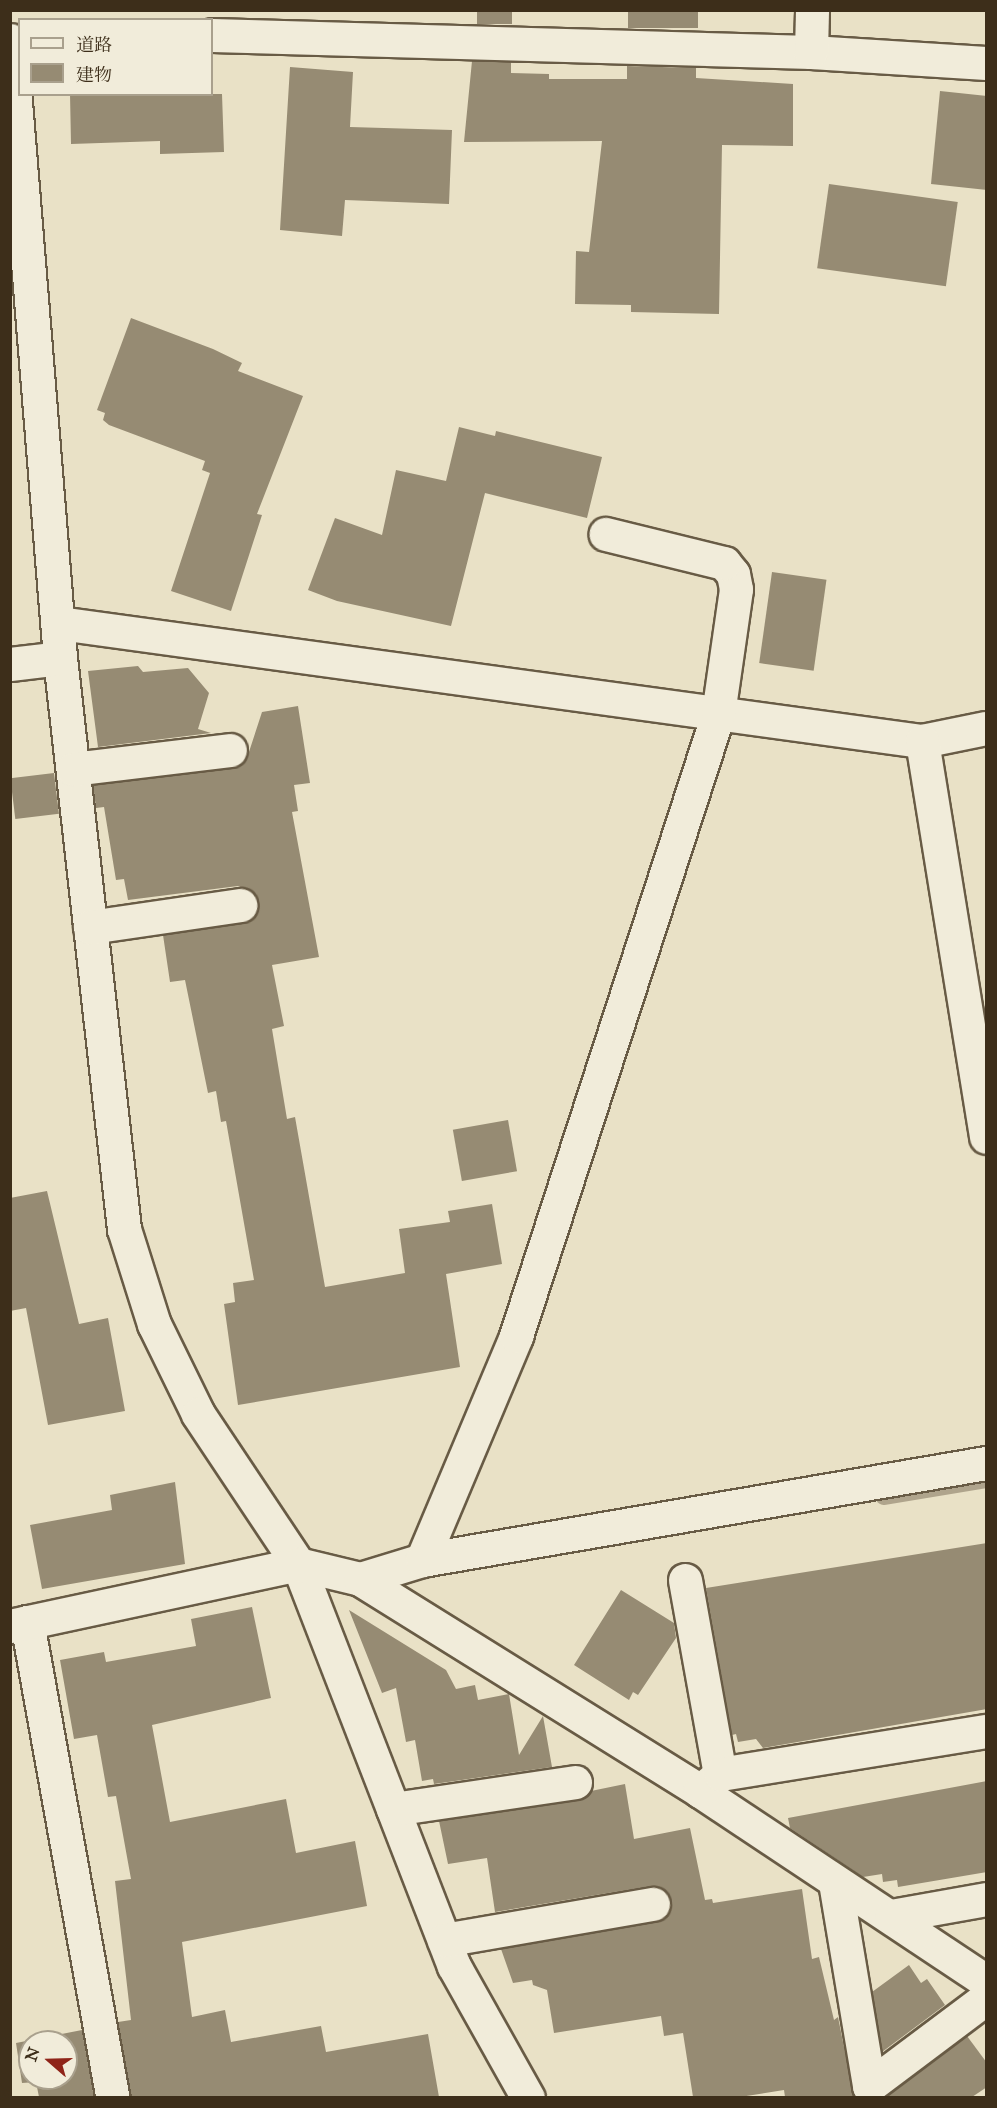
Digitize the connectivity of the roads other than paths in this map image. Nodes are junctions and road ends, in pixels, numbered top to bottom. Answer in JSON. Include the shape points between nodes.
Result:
{"nodes":[{"id":1,"x":812,"y":10,"type":"edge"},
{"id":2,"x":213,"y":35,"type":"edge"},
{"id":3,"x":10,"y":40,"type":"edge"},
{"id":4,"x":811,"y":52,"type":"junction"},
{"id":5,"x":987,"y":63,"type":"edge"},
{"id":6,"x":25,"y":431,"type":"edge"},
{"id":7,"x":606,"y":534,"type":"dead end"},
{"id":8,"x":59,"y":623,"type":"junction"},
{"id":9,"x":60,"y":658,"type":"junction"},
{"id":10,"x":10,"y":664,"type":"edge"},
{"id":11,"x":718,"y":714,"type":"junction"},
{"id":12,"x":987,"y":728,"type":"edge"},
{"id":13,"x":922,"y":741,"type":"junction"},
{"id":14,"x":230,"y":750,"type":"dead end"},
{"id":15,"x":73,"y":769,"type":"junction"},
{"id":16,"x":240,"y":905,"type":"dead end"},
{"id":17,"x":90,"y":927,"type":"junction"},
{"id":18,"x":987,"y":1137,"type":"edge"},
{"id":19,"x":987,"y":1463,"type":"edge"},
{"id":20,"x":422,"y":1560,"type":"junction"},
{"id":21,"x":298,"y":1564,"type":"junction"},
{"id":22,"x":360,"y":1579,"type":"junction"},
{"id":23,"x":685,"y":1580,"type":"dead end"},
{"id":24,"x":19,"y":1624,"type":"edge"},
{"id":25,"x":987,"y":1731,"type":"edge"},
{"id":26,"x":575,"y":1782,"type":"dead end"},
{"id":27,"x":710,"y":1783,"type":"junction"},
{"id":28,"x":393,"y":1809,"type":"junction"},
{"id":29,"x":835,"y":1882,"type":"junction"},
{"id":30,"x":987,"y":1899,"type":"edge"},
{"id":31,"x":652,"y":1904,"type":"dead end"},
{"id":32,"x":891,"y":1916,"type":"junction"},
{"id":33,"x":444,"y":1940,"type":"junction"},
{"id":34,"x":987,"y":1981,"type":"edge"},
{"id":35,"x":987,"y":1998,"type":"edge"},
{"id":36,"x":113,"y":2097,"type":"edge"},
{"id":37,"x":528,"y":2097,"type":"edge"}],
"edges":[{"from":1,"to":4,"type":"street"},
{"from":2,"to":4,"type":"street"},
{"from":3,"to":6,"type":"street"},
{"from":4,"to":5,"type":"street"},
{"from":6,"to":8,"type":"street"},
{"from":7,"to":11,"type":"street","via":[[724,563],[733,574],[736,589]]},
{"from":8,"to":9,"type":"street"},
{"from":8,"to":11,"type":"street"},
{"from":9,"to":10,"type":"street"},
{"from":9,"to":15,"type":"street"},
{"from":11,"to":13,"type":"street"},
{"from":11,"to":20,"type":"street","via":[[516,1336]]},
{"from":12,"to":13,"type":"street"},
{"from":13,"to":18,"type":"street"},
{"from":14,"to":15,"type":"street"},
{"from":15,"to":17,"type":"street"},
{"from":16,"to":17,"type":"street"},
{"from":17,"to":21,"type":"street","via":[[124,1229],[154,1324],[198,1414]]},
{"from":19,"to":20,"type":"street"},
{"from":20,"to":22,"type":"street"},
{"from":21,"to":22,"type":"street"},
{"from":21,"to":24,"type":"street"},
{"from":21,"to":28,"type":"street"},
{"from":22,"to":27,"type":"street"},
{"from":23,"to":27,"type":"street"},
{"from":24,"to":36,"type":"street"},
{"from":25,"to":27,"type":"street"},
{"from":26,"to":28,"type":"street"},
{"from":27,"to":29,"type":"street"},
{"from":28,"to":33,"type":"street"},
{"from":29,"to":32,"type":"street"},
{"from":29,"to":35,"type":"street","via":[[869,2086]]},
{"from":30,"to":32,"type":"street"},
{"from":31,"to":33,"type":"street"},
{"from":32,"to":34,"type":"street"},
{"from":33,"to":37,"type":"street","via":[[454,1966]]}]}
